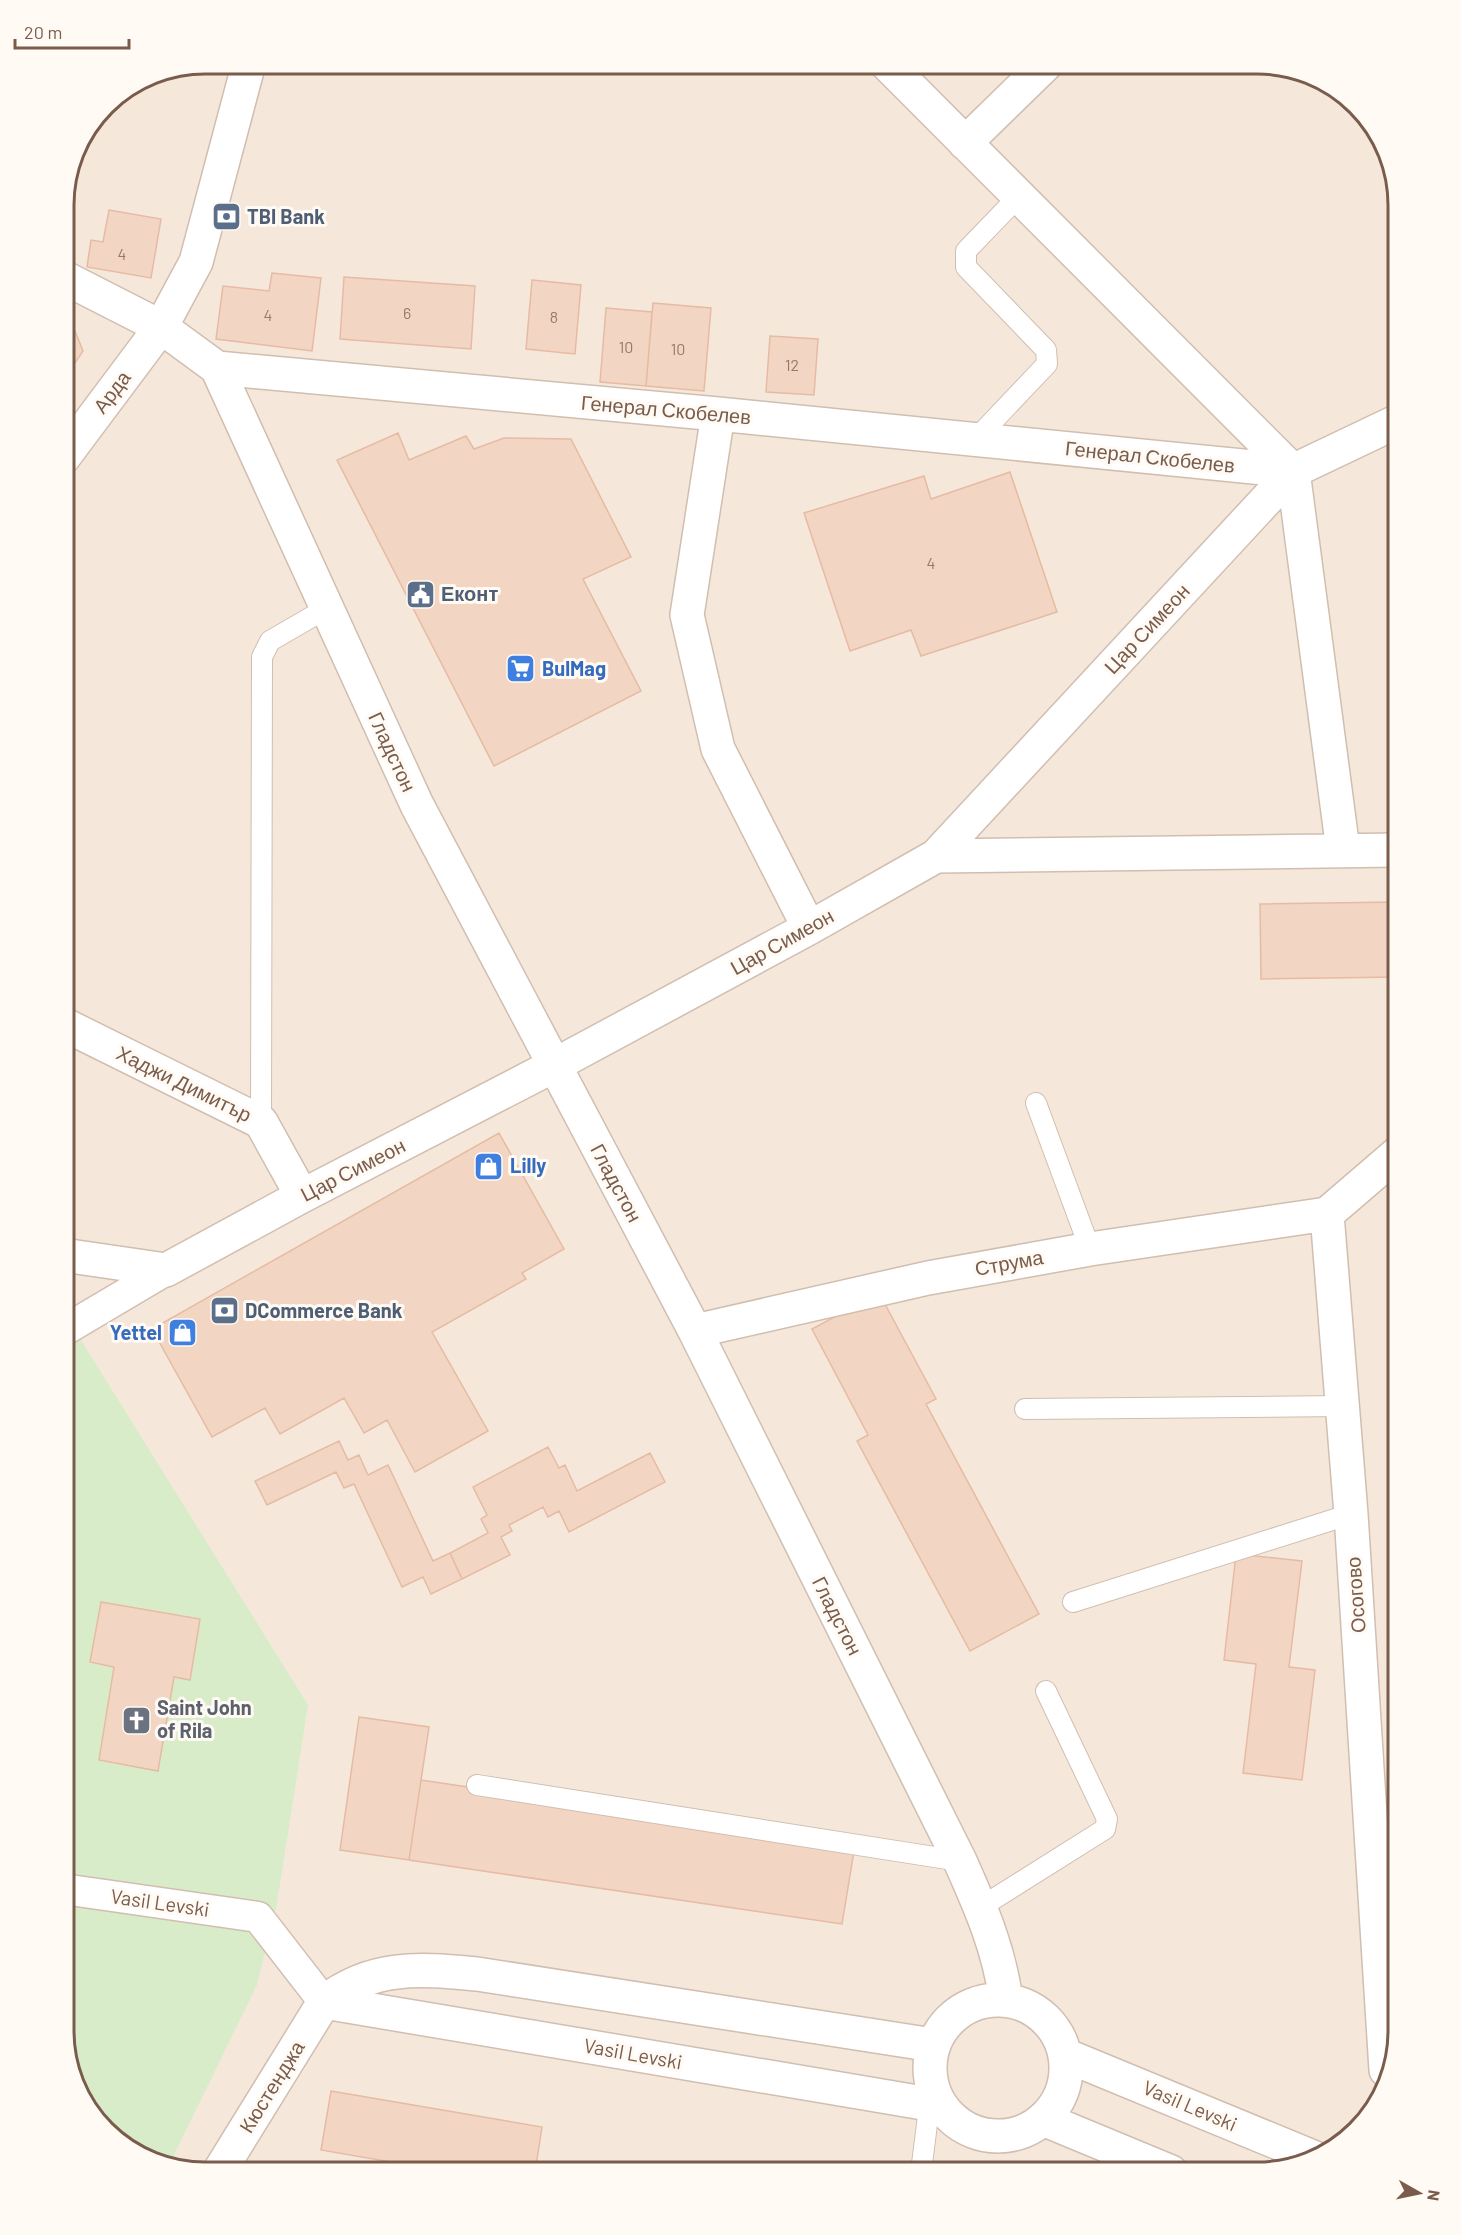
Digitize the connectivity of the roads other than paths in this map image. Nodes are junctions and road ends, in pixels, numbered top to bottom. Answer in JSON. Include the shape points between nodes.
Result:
{"nodes":[{"id":1,"x":246,"y":74,"type":"edge"},
{"id":2,"x":897,"y":74,"type":"edge"},
{"id":3,"x":1036,"y":74,"type":"edge"},
{"id":4,"x":965,"y":143,"type":"junction"},
{"id":5,"x":1018,"y":197,"type":"junction"},
{"id":6,"x":74,"y":283,"type":"edge"},
{"id":7,"x":161,"y":327,"type":"junction"},
{"id":8,"x":217,"y":368,"type":"junction"},
{"id":9,"x":718,"y":414,"type":"junction"},
{"id":10,"x":1388,"y":426,"type":"edge"},
{"id":11,"x":975,"y":440,"type":"junction"},
{"id":12,"x":74,"y":443,"type":"edge"},
{"id":13,"x":1293,"y":471,"type":"junction"},
{"id":14,"x":327,"y":608,"type":"junction"},
{"id":15,"x":1343,"y":850,"type":"junction"},
{"id":16,"x":1388,"y":850,"type":"edge"},
{"id":17,"x":936,"y":856,"type":"junction"},
{"id":18,"x":809,"y":928,"type":"junction"},
{"id":19,"x":74,"y":1029,"type":"edge"},
{"id":20,"x":553,"y":1066,"type":"junction"},
{"id":21,"x":1036,"y":1103,"type":"dead end"},
{"id":22,"x":261,"y":1122,"type":"junction"},
{"id":23,"x":1388,"y":1162,"type":"edge"},
{"id":24,"x":302,"y":1196,"type":"junction"},
{"id":25,"x":1327,"y":1214,"type":"junction"},
{"id":26,"x":1090,"y":1248,"type":"junction"},
{"id":27,"x":74,"y":1257,"type":"edge"},
{"id":28,"x":166,"y":1270,"type":"junction"},
{"id":29,"x":74,"y":1324,"type":"edge"},
{"id":30,"x":695,"y":1331,"type":"junction"},
{"id":31,"x":1342,"y":1406,"type":"junction"},
{"id":32,"x":1025,"y":1409,"type":"dead end"},
{"id":33,"x":1351,"y":1514,"type":"junction"},
{"id":34,"x":1073,"y":1602,"type":"dead end"},
{"id":35,"x":1046,"y":1691,"type":"dead end"},
{"id":36,"x":477,"y":1785,"type":"dead end"},
{"id":37,"x":960,"y":1861,"type":"junction"},
{"id":38,"x":74,"y":1891,"type":"edge"},
{"id":39,"x":981,"y":1907,"type":"junction"},
{"id":40,"x":1006,"y":2000,"type":"junction"},
{"id":41,"x":324,"y":2002,"type":"junction"},
{"id":42,"x":933,"y":2044,"type":"junction"},
{"id":43,"x":1385,"y":2053,"type":"edge"},
{"id":44,"x":1065,"y":2055,"type":"junction"},
{"id":45,"x":934,"y":2098,"type":"junction"},
{"id":46,"x":1043,"y":2119,"type":"junction"},
{"id":47,"x":1302,"y":2153,"type":"edge"},
{"id":48,"x":226,"y":2161,"type":"edge"},
{"id":49,"x":923,"y":2162,"type":"edge"},
{"id":50,"x":1147,"y":2162,"type":"edge"}],
"edges":[{"from":1,"to":7,"type":"street","name":"Арда","via":[[196,262]]},
{"from":2,"to":4,"type":"street"},
{"from":3,"to":4,"type":"street"},
{"from":4,"to":5,"type":"street"},
{"from":5,"to":11,"type":"lane","via":[[966,251],[966,267],[1046,350],[1047,364]]},
{"from":5,"to":13,"type":"street"},
{"from":6,"to":7,"type":"street"},
{"from":7,"to":8,"type":"street"},
{"from":7,"to":12,"type":"street","name":"Арда"},
{"from":8,"to":9,"type":"street","name":"Генерал Скобелев"},
{"from":8,"to":14,"type":"street","name":"Гладстон"},
{"from":9,"to":11,"type":"street","name":"Генерал Скобелев"},
{"from":9,"to":18,"type":"street","via":[[687,615],[718,749]]},
{"from":10,"to":13,"type":"street","name":"Цар Симеон"},
{"from":11,"to":13,"type":"street","name":"Генерал Скобелев"},
{"from":13,"to":15,"type":"street"},
{"from":13,"to":17,"type":"street","name":"Цар Симеон"},
{"from":14,"to":20,"type":"street","name":"Гладстон","via":[[417,806]]},
{"from":14,"to":22,"type":"lane","via":[[270,641],[262,657]]},
{"from":15,"to":16,"type":"street"},
{"from":15,"to":17,"type":"street"},
{"from":17,"to":18,"type":"street","name":"Цар Симеон"},
{"from":18,"to":20,"type":"street","name":"Цар Симеон"},
{"from":19,"to":22,"type":"street","name":"Хаджи Димитър"},
{"from":20,"to":24,"type":"street","name":"Цар Симеон"},
{"from":20,"to":30,"type":"street","name":"Гладстон"},
{"from":21,"to":26,"type":"lane"},
{"from":22,"to":24,"type":"street","name":"Хаджи Димитър"},
{"from":23,"to":25,"type":"street"},
{"from":24,"to":28,"type":"street","name":"Цар Симеон"},
{"from":25,"to":26,"type":"street","name":"Струма"},
{"from":25,"to":31,"type":"street","name":"Осогово"},
{"from":26,"to":30,"type":"street","name":"Струма","via":[[928,1278]]},
{"from":27,"to":28,"type":"street"},
{"from":28,"to":29,"type":"street","name":"Цар Симеон"},
{"from":30,"to":37,"type":"street","name":"Гладстон"},
{"from":31,"to":32,"type":"lane"},
{"from":31,"to":33,"type":"street","name":"Осогово"},
{"from":33,"to":34,"type":"lane"},
{"from":33,"to":43,"type":"street","name":"Осогово"},
{"from":35,"to":39,"type":"lane","via":[[1107,1819],[1105,1829]]},
{"from":36,"to":37,"type":"lane"},
{"from":37,"to":39,"type":"street","name":"Гладстон"},
{"from":38,"to":41,"type":"street","name":"Vasil Levski","via":[[258,1917]]},
{"from":39,"to":40,"type":"street","name":"Гладстон","via":[[993,1940]]},
{"from":40,"to":42,"type":"street","via":[[988,2000],[955,2015]]},
{"from":40,"to":44,"type":"street","via":[[1026,2006],[1044,2018]]},
{"from":41,"to":42,"type":"street","via":[[348,1985],[376,1975],[447,1971]]},
{"from":41,"to":45,"type":"street","name":"Vasil Levski"},
{"from":41,"to":48,"type":"street","name":"Кюстенджа"},
{"from":42,"to":45,"type":"street","via":[[929,2071]]},
{"from":44,"to":46,"type":"street","via":[[1065,2078],[1058,2101]]},
{"from":44,"to":47,"type":"street","name":"Vasil Levski"},
{"from":45,"to":46,"type":"street","via":[[957,2123],[978,2134],[1001,2136],[1023,2132]]},
{"from":45,"to":49,"type":"lane"},
{"from":46,"to":50,"type":"street"}]}
